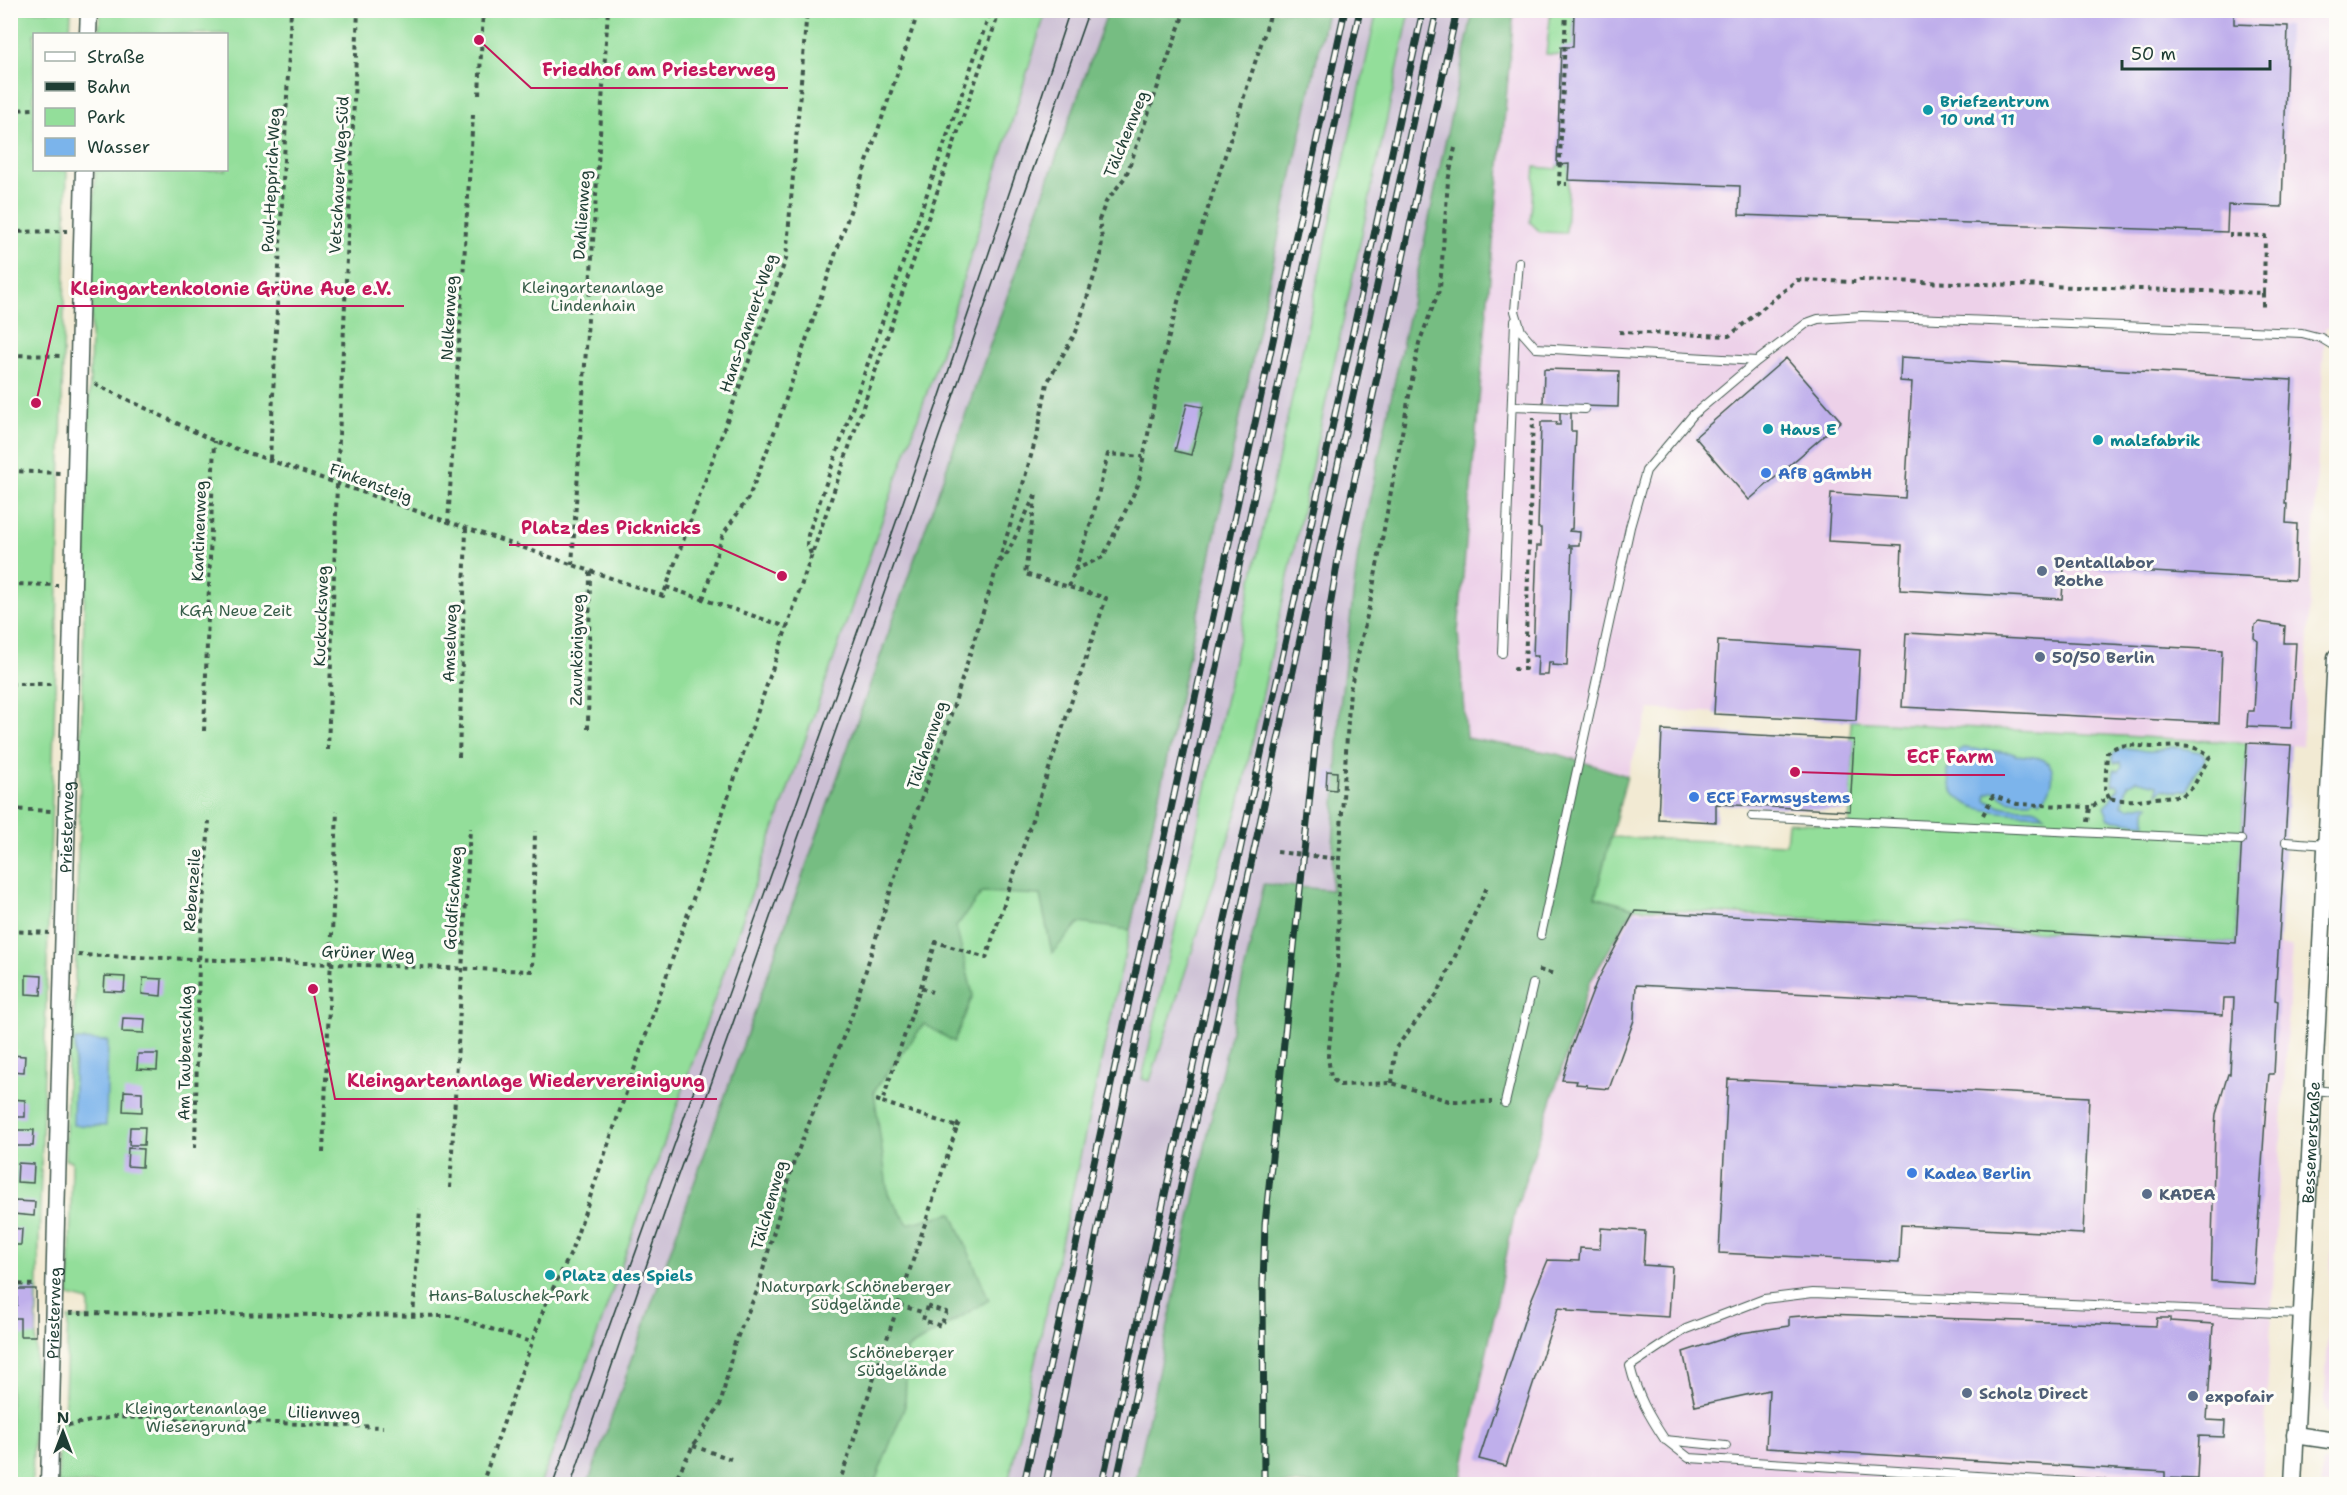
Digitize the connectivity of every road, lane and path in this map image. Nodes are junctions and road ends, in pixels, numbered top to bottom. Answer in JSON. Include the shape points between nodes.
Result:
{"nodes":[{"id":1,"x":89,"y":10,"type":"edge"},
{"id":2,"x":291,"y":10,"type":"edge"},
{"id":3,"x":358,"y":10,"type":"edge"},
{"id":4,"x":483,"y":10,"type":"edge"},
{"id":5,"x":608,"y":10,"type":"edge"},
{"id":6,"x":807,"y":10,"type":"edge"},
{"id":7,"x":919,"y":10,"type":"edge"},
{"id":8,"x":991,"y":10,"type":"edge"},
{"id":9,"x":1000,"y":10,"type":"edge"},
{"id":10,"x":1185,"y":10,"type":"edge"},
{"id":11,"x":1272,"y":10,"type":"edge"},
{"id":12,"x":1566,"y":10,"type":"edge"},
{"id":13,"x":88,"y":33,"type":"edge"},
{"id":14,"x":2337,"y":55,"type":"edge"},
{"id":15,"x":479,"y":95,"type":"dead end"},
{"id":16,"x":33,"y":109,"type":"edge"},
{"id":17,"x":10,"y":110,"type":"edge"},
{"id":18,"x":2337,"y":113,"type":"edge"},
{"id":19,"x":473,"y":115,"type":"dead end"},
{"id":20,"x":1455,"y":148,"type":"dead end"},
{"id":21,"x":84,"y":171,"type":"edge"},
{"id":22,"x":1567,"y":184,"type":"dead end"},
{"id":23,"x":83,"y":231,"type":"junction"},
{"id":24,"x":10,"y":232,"type":"edge"},
{"id":25,"x":2229,"y":235,"type":"dead end"},
{"id":26,"x":1518,"y":262,"type":"dead end"},
{"id":27,"x":2263,"y":293,"type":"junction"},
{"id":28,"x":2263,"y":307,"type":"dead end"},
{"id":29,"x":1515,"y":311,"type":"junction"},
{"id":30,"x":1619,"y":332,"type":"dead end"},
{"id":31,"x":2337,"y":347,"type":"edge"},
{"id":32,"x":10,"y":355,"type":"edge"},
{"id":33,"x":79,"y":357,"type":"junction"},
{"id":34,"x":1757,"y":361,"type":"junction"},
{"id":35,"x":78,"y":376,"type":"junction"},
{"id":36,"x":1512,"y":406,"type":"junction"},
{"id":37,"x":1534,"y":407,"type":"junction"},
{"id":38,"x":1585,"y":409,"type":"dead end"},
{"id":39,"x":214,"y":441,"type":"junction"},
{"id":40,"x":1143,"y":457,"type":"junction"},
{"id":41,"x":270,"y":459,"type":"junction"},
{"id":42,"x":10,"y":471,"type":"edge"},
{"id":43,"x":75,"y":474,"type":"junction"},
{"id":44,"x":337,"y":484,"type":"junction"},
{"id":45,"x":448,"y":523,"type":"junction"},
{"id":46,"x":466,"y":529,"type":"junction"},
{"id":47,"x":811,"y":554,"type":"junction"},
{"id":48,"x":999,"y":563,"type":"junction"},
{"id":49,"x":572,"y":565,"type":"junction"},
{"id":50,"x":1074,"y":570,"type":"junction"},
{"id":51,"x":590,"y":571,"type":"junction"},
{"id":52,"x":10,"y":584,"type":"edge"},
{"id":53,"x":72,"y":585,"type":"junction"},
{"id":54,"x":666,"y":587,"type":"junction"},
{"id":55,"x":1069,"y":587,"type":"junction"},
{"id":56,"x":663,"y":596,"type":"joint"},
{"id":57,"x":703,"y":599,"type":"junction"},
{"id":58,"x":787,"y":627,"type":"junction"},
{"id":59,"x":1502,"y":653,"type":"dead end"},
{"id":60,"x":2337,"y":657,"type":"edge"},
{"id":61,"x":1515,"y":671,"type":"dead end"},
{"id":62,"x":10,"y":684,"type":"edge"},
{"id":63,"x":70,"y":684,"type":"junction"},
{"id":64,"x":2335,"y":704,"type":"edge"},
{"id":65,"x":588,"y":729,"type":"dead end"},
{"id":66,"x":204,"y":731,"type":"dead end"},
{"id":67,"x":328,"y":750,"type":"dead end"},
{"id":68,"x":459,"y":757,"type":"dead end"},
{"id":69,"x":2109,"y":798,"type":"junction"},
{"id":70,"x":2090,"y":807,"type":"junction"},
{"id":71,"x":10,"y":809,"type":"edge"},
{"id":72,"x":337,"y":811,"type":"dead end"},
{"id":73,"x":67,"y":812,"type":"junction"},
{"id":74,"x":1983,"y":813,"type":"dead end"},
{"id":75,"x":1752,"y":816,"type":"dead end"},
{"id":76,"x":209,"y":821,"type":"dead end"},
{"id":77,"x":470,"y":828,"type":"dead end"},
{"id":78,"x":535,"y":831,"type":"dead end"},
{"id":79,"x":2087,"y":833,"type":"junction"},
{"id":80,"x":2241,"y":840,"type":"dead end"},
{"id":81,"x":2286,"y":842,"type":"dead end"},
{"id":82,"x":2326,"y":844,"type":"junction"},
{"id":83,"x":1277,"y":852,"type":"dead end"},
{"id":84,"x":1339,"y":859,"type":"junction"},
{"id":85,"x":1488,"y":885,"type":"dead end"},
{"id":86,"x":2330,"y":900,"type":"edge"},
{"id":87,"x":10,"y":931,"type":"edge"},
{"id":88,"x":63,"y":934,"type":"junction"},
{"id":89,"x":1541,"y":935,"type":"dead end"},
{"id":90,"x":63,"y":954,"type":"junction"},
{"id":91,"x":199,"y":960,"type":"junction"},
{"id":92,"x":330,"y":964,"type":"junction"},
{"id":93,"x":461,"y":969,"type":"junction"},
{"id":94,"x":1533,"y":984,"type":"dead end"},
{"id":95,"x":922,"y":989,"type":"junction"},
{"id":96,"x":932,"y":992,"type":"dead end"},
{"id":97,"x":1392,"y":1083,"type":"junction"},
{"id":98,"x":2313,"y":1090,"type":"junction"},
{"id":99,"x":2337,"y":1092,"type":"edge"},
{"id":100,"x":876,"y":1100,"type":"dead end"},
{"id":101,"x":882,"y":1102,"type":"junction"},
{"id":102,"x":1505,"y":1103,"type":"joint"},
{"id":103,"x":960,"y":1120,"type":"dead end"},
{"id":104,"x":957,"y":1127,"type":"junction"},
{"id":105,"x":195,"y":1148,"type":"dead end"},
{"id":106,"x":322,"y":1154,"type":"dead end"},
{"id":107,"x":450,"y":1188,"type":"dead end"},
{"id":108,"x":420,"y":1209,"type":"dead end"},
{"id":109,"x":10,"y":1284,"type":"edge"},
{"id":110,"x":16,"y":1285,"type":"dead end"},
{"id":111,"x":899,"y":1305,"type":"junction"},
{"id":112,"x":53,"y":1313,"type":"junction"},
{"id":113,"x":925,"y":1313,"type":"junction"},
{"id":114,"x":2302,"y":1314,"type":"junction"},
{"id":115,"x":413,"y":1317,"type":"junction"},
{"id":116,"x":531,"y":1342,"type":"junction"},
{"id":117,"x":383,"y":1427,"type":"dead end"},
{"id":118,"x":50,"y":1429,"type":"junction"},
{"id":119,"x":2295,"y":1435,"type":"junction"},
{"id":120,"x":1665,"y":1440,"type":"junction"},
{"id":121,"x":2337,"y":1441,"type":"edge"},
{"id":122,"x":693,"y":1446,"type":"junction"},
{"id":123,"x":1725,"y":1446,"type":"dead end"},
{"id":124,"x":731,"y":1459,"type":"dead end"},
{"id":125,"x":49,"y":1485,"type":"edge"},
{"id":126,"x":482,"y":1485,"type":"edge"},
{"id":127,"x":673,"y":1485,"type":"edge"},
{"id":128,"x":839,"y":1485,"type":"edge"},
{"id":129,"x":2107,"y":1485,"type":"edge"},
{"id":130,"x":2293,"y":1485,"type":"edge"}],
"edges":[{"from":1,"to":13,"type":"street"},
{"from":2,"to":41,"type":"path","name":"Paul-Hepprich-Weg"},
{"from":3,"to":44,"type":"path","name":"Vetschauer-Weg-Süd"},
{"from":4,"to":15,"type":"path"},
{"from":5,"to":49,"type":"path","name":"Dahlienweg"},
{"from":6,"to":54,"type":"path","name":"Hans-Dannert-Weg","via":[[786,259]]},
{"from":7,"to":57,"type":"path","via":[[777,425],[749,497],[723,534]]},
{"from":8,"to":47,"type":"path","via":[[808,535]]},
{"from":9,"to":47,"type":"path"},
{"from":10,"to":48,"type":"path","name":"Tälchenweg","via":[[1126,176],[1106,202],[1100,220],[1101,255],[1076,332],[1047,383],[1038,431]]},
{"from":11,"to":40,"type":"path","via":[[1179,298]]},
{"from":12,"to":22,"type":"path","via":[[1559,184]]},
{"from":14,"to":18,"type":"lane"},
{"from":16,"to":17,"type":"path"},
{"from":19,"to":45,"type":"path","name":"Nelkenweg"},
{"from":20,"to":84,"type":"path","via":[[1448,181],[1440,288],[1419,343],[1350,690]]},
{"from":21,"to":23,"type":"street","name":"Priesterweg"},
{"from":23,"to":24,"type":"path"},
{"from":23,"to":33,"type":"street","name":"Priesterweg"},
{"from":25,"to":27,"type":"path","via":[[2265,236]]},
{"from":26,"to":29,"type":"lane"},
{"from":27,"to":28,"type":"path"},
{"from":27,"to":30,"type":"path","via":[[1797,280],[1729,336]]},
{"from":29,"to":34,"type":"lane","via":[[1521,331],[1536,348]]},
{"from":29,"to":36,"type":"lane"},
{"from":31,"to":34,"type":"lane","via":[[2302,333],[1862,316],[1807,322]]},
{"from":32,"to":33,"type":"path"},
{"from":33,"to":35,"type":"street","name":"Priesterweg"},
{"from":34,"to":89,"type":"lane","via":[[1693,415],[1647,471],[1630,527]]},
{"from":35,"to":39,"type":"path","name":"Finkensteig"},
{"from":35,"to":43,"type":"street","name":"Priesterweg"},
{"from":36,"to":37,"type":"lane"},
{"from":36,"to":59,"type":"lane"},
{"from":37,"to":38,"type":"lane"},
{"from":37,"to":61,"type":"path","via":[[1525,669]]},
{"from":39,"to":41,"type":"path","name":"Finkensteig"},
{"from":39,"to":66,"type":"path","name":"Kantinenweg"},
{"from":40,"to":50,"type":"path","via":[[1138,485],[1103,557]]},
{"from":40,"to":50,"type":"path","via":[[1108,454]]},
{"from":41,"to":44,"type":"path","name":"Finkensteig"},
{"from":42,"to":43,"type":"path"},
{"from":43,"to":53,"type":"street","name":"Priesterweg"},
{"from":44,"to":45,"type":"path","name":"Finkensteig"},
{"from":44,"to":67,"type":"path","name":"Kuckucksweg"},
{"from":45,"to":46,"type":"path","name":"Finkensteig"},
{"from":46,"to":49,"type":"path","name":"Finkensteig"},
{"from":46,"to":68,"type":"path","name":"Amselweg"},
{"from":47,"to":58,"type":"path"},
{"from":48,"to":55,"type":"path","via":[[1036,493],[1025,574]]},
{"from":48,"to":122,"type":"path","name":"Tälchenweg","via":[[852,1014],[794,1161],[757,1291],[734,1344],[721,1403]]},
{"from":49,"to":51,"type":"path","name":"Finkensteig"},
{"from":50,"to":55,"type":"path"},
{"from":51,"to":56,"type":"path","name":"Finkensteig"},
{"from":51,"to":65,"type":"path","name":"Zaunkönigweg"},
{"from":52,"to":53,"type":"path"},
{"from":53,"to":63,"type":"street","name":"Priesterweg"},
{"from":54,"to":56,"type":"path","name":"Hans-Dannert-Weg"},
{"from":54,"to":57,"type":"path"},
{"from":55,"to":95,"type":"path","via":[[1106,598],[986,958],[936,942]]},
{"from":57,"to":58,"type":"path"},
{"from":58,"to":116,"type":"path","via":[[570,1255]]},
{"from":60,"to":64,"type":"street","name":"Bessemerstraße"},
{"from":62,"to":63,"type":"path"},
{"from":63,"to":73,"type":"street","name":"Priesterweg"},
{"from":64,"to":82,"type":"street","name":"Bessemerstraße"},
{"from":69,"to":69,"type":"path","via":[[2125,802],[2182,796],[2193,787],[2210,756],[2177,745],[2114,747],[2107,753],[2105,790]]},
{"from":69,"to":70,"type":"path"},
{"from":70,"to":74,"type":"path","via":[[2017,804],[1993,796]]},
{"from":70,"to":79,"type":"path"},
{"from":71,"to":73,"type":"path"},
{"from":72,"to":92,"type":"path"},
{"from":73,"to":88,"type":"street","name":"Priesterweg"},
{"from":75,"to":79,"type":"lane"},
{"from":76,"to":91,"type":"path","name":"Rebenzeile"},
{"from":77,"to":93,"type":"path","name":"Goldfischweg"},
{"from":78,"to":93,"type":"path","name":"Grüner Weg","via":[[532,971]]},
{"from":79,"to":80,"type":"lane"},
{"from":81,"to":82,"type":"lane"},
{"from":82,"to":86,"type":"street","name":"Bessemerstraße"},
{"from":83,"to":84,"type":"path"},
{"from":84,"to":97,"type":"path","via":[[1338,970],[1328,1056],[1331,1078],[1340,1085]]},
{"from":85,"to":97,"type":"path","via":[[1438,993],[1395,1049]]},
{"from":86,"to":98,"type":"street","name":"Bessemerstraße"},
{"from":87,"to":88,"type":"path"},
{"from":88,"to":90,"type":"street","name":"Priesterweg"},
{"from":90,"to":91,"type":"path","name":"Grüner Weg"},
{"from":90,"to":112,"type":"street","name":"Priesterweg"},
{"from":91,"to":92,"type":"path","name":"Grüner Weg"},
{"from":91,"to":105,"type":"path","name":"Am Taubenschlag"},
{"from":92,"to":93,"type":"path","name":"Grüner Weg"},
{"from":92,"to":106,"type":"path"},
{"from":93,"to":107,"type":"path","name":"Goldfischweg"},
{"from":94,"to":102,"type":"lane"},
{"from":95,"to":96,"type":"path"},
{"from":95,"to":101,"type":"path"},
{"from":97,"to":102,"type":"path","via":[[1449,1101]]},
{"from":98,"to":99,"type":"lane"},
{"from":98,"to":114,"type":"street","name":"Bessemerstraße"},
{"from":100,"to":101,"type":"path"},
{"from":101,"to":104,"type":"path"},
{"from":103,"to":104,"type":"path"},
{"from":104,"to":111,"type":"path"},
{"from":108,"to":115,"type":"path"},
{"from":109,"to":110,"type":"path"},
{"from":111,"to":113,"type":"path"},
{"from":111,"to":128,"type":"path"},
{"from":112,"to":115,"type":"path"},
{"from":112,"to":118,"type":"street","name":"Priesterweg"},
{"from":113,"to":113,"type":"path","via":[[927,1306],[946,1312],[941,1326],[923,1320]]},
{"from":114,"to":119,"type":"street","name":"Bessemerstraße"},
{"from":114,"to":120,"type":"lane","via":[[1813,1293],[1764,1299],[1686,1329],[1630,1366],[1645,1409]]},
{"from":115,"to":116,"type":"path","via":[[452,1316]]},
{"from":116,"to":126,"type":"path"},
{"from":117,"to":118,"type":"path","name":"Lilienweg","via":[[114,1417]]},
{"from":118,"to":125,"type":"street","name":"Priesterweg"},
{"from":119,"to":121,"type":"street"},
{"from":119,"to":130,"type":"street","name":"Bessemerstraße"},
{"from":120,"to":123,"type":"lane"},
{"from":120,"to":129,"type":"lane","via":[[1689,1458]]},
{"from":122,"to":124,"type":"path"},
{"from":122,"to":127,"type":"path","name":"Tälchenweg"}]}
